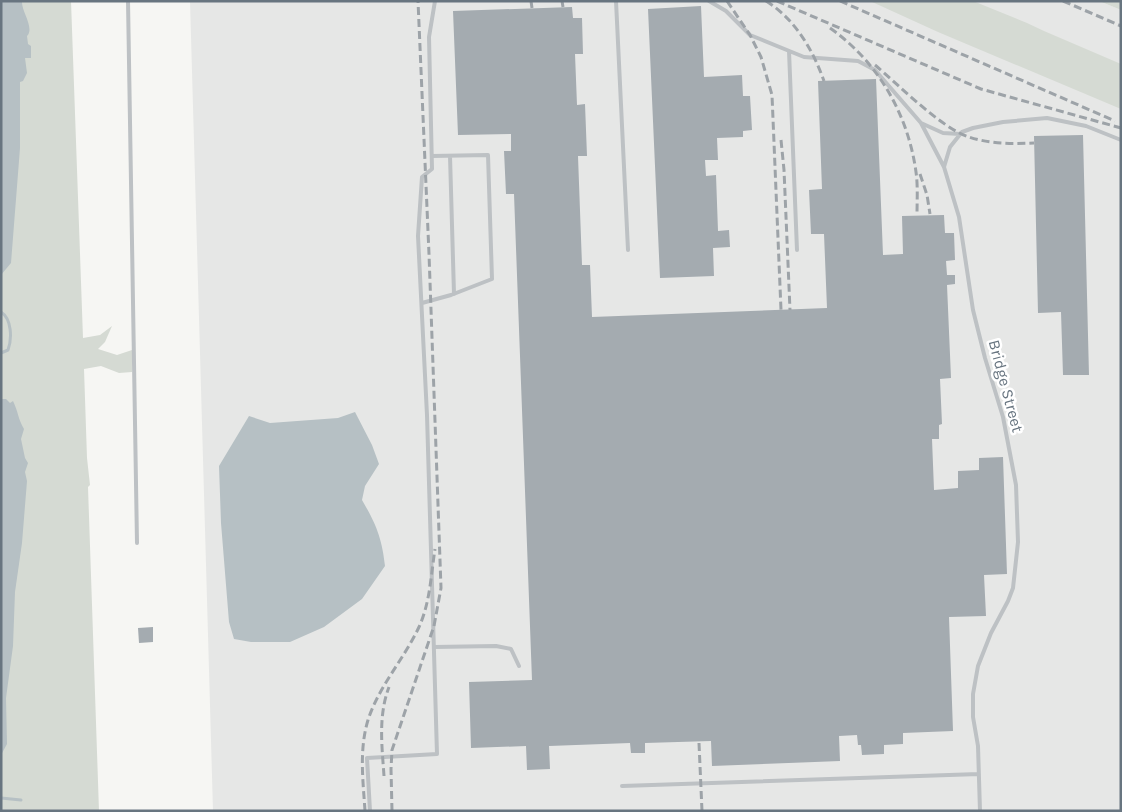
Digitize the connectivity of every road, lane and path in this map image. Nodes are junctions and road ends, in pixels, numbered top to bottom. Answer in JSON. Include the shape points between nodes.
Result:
{"nodes":[{"id":1,"x":128,"y":1,"type":"edge"},
{"id":2,"x":435,"y":1,"type":"edge"},
{"id":3,"x":616,"y":1,"type":"edge"},
{"id":4,"x":709,"y":1,"type":"edge"},
{"id":5,"x":789,"y":50,"type":"junction"},
{"id":6,"x":921,"y":124,"type":"junction"},
{"id":7,"x":960,"y":134,"type":"junction"},
{"id":8,"x":1121,"y":140,"type":"edge"},
{"id":9,"x":432,"y":156,"type":"junction"},
{"id":10,"x":450,"y":156,"type":"junction"},
{"id":11,"x":944,"y":167,"type":"junction"},
{"id":12,"x":628,"y":250,"type":"dead end"},
{"id":13,"x":797,"y":250,"type":"dead end"},
{"id":14,"x":454,"y":294,"type":"junction"},
{"id":15,"x":422,"y":302,"type":"junction"},
{"id":16,"x":138,"y":543,"type":"dead end"},
{"id":17,"x":434,"y":647,"type":"junction"},
{"id":18,"x":519,"y":666,"type":"dead end"},
{"id":19,"x":979,"y":774,"type":"junction"},
{"id":20,"x":622,"y":786,"type":"dead end"},
{"id":21,"x":370,"y":811,"type":"edge"},
{"id":22,"x":980,"y":811,"type":"edge"}],
"edges":[{"from":1,"to":16,"type":"lane"},
{"from":2,"to":9,"type":"lane","via":[[429,37]]},
{"from":3,"to":12,"type":"lane"},
{"from":4,"to":5,"type":"lane","name":"Bridge Street","via":[[726,11],[750,35]]},
{"from":5,"to":6,"type":"lane","name":"Bridge Street","via":[[804,57],[858,61],[875,70]]},
{"from":5,"to":13,"type":"lane"},
{"from":6,"to":7,"type":"lane","via":[[942,133]]},
{"from":6,"to":11,"type":"lane","name":"Bridge Street"},
{"from":7,"to":8,"type":"lane","via":[[1003,122],[1047,118],[1086,126]]},
{"from":7,"to":11,"type":"lane","via":[[950,147]]},
{"from":9,"to":10,"type":"lane"},
{"from":9,"to":15,"type":"lane","via":[[432,169],[422,176],[418,236]]},
{"from":10,"to":14,"type":"lane"},
{"from":10,"to":14,"type":"lane","via":[[488,155],[492,279]]},
{"from":11,"to":19,"type":"lane","name":"Bridge Street","via":[[959,216],[973,310],[1003,417],[1016,484],[1018,542],[1012,588],[978,666],[973,694]]},
{"from":14,"to":15,"type":"lane"},
{"from":15,"to":17,"type":"lane"},
{"from":17,"to":18,"type":"lane","via":[[496,646],[511,650]]},
{"from":17,"to":21,"type":"lane","via":[[437,754],[367,758]]},
{"from":19,"to":20,"type":"lane"},
{"from":19,"to":22,"type":"lane","name":"Bridge Street"}]}
